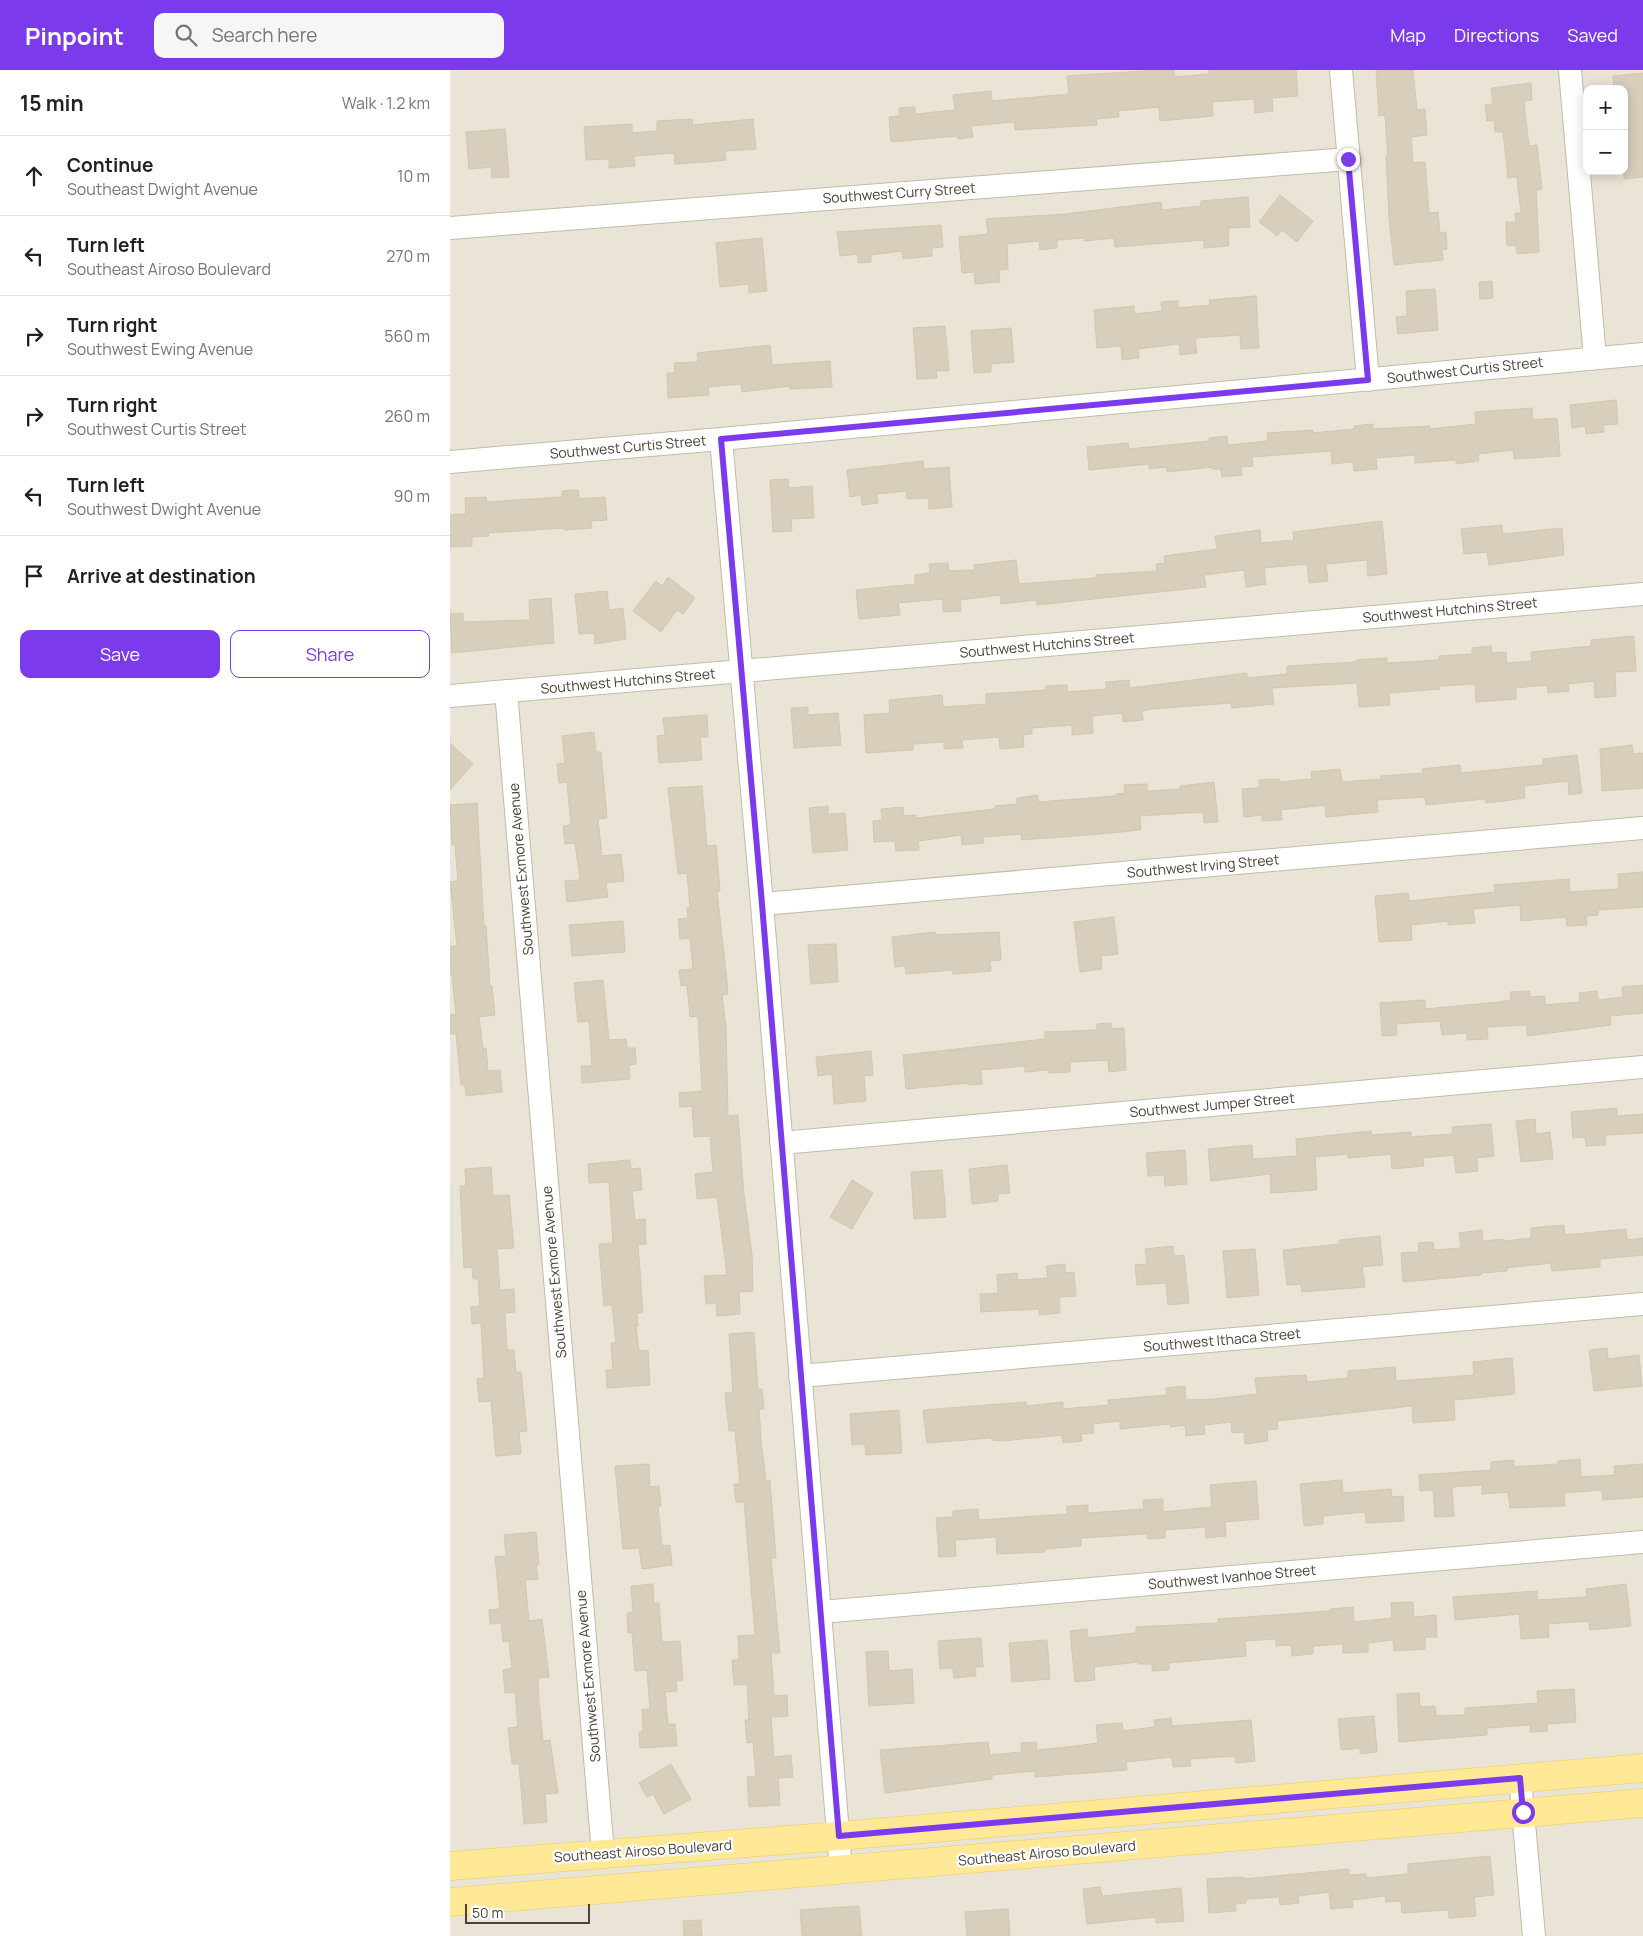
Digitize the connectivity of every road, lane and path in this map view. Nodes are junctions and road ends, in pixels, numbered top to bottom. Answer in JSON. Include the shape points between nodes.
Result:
{"nodes":[{"id":1,"x":1341,"y":70,"type":"edge"},
{"id":2,"x":1570,"y":70,"type":"edge"},
{"id":3,"x":1348,"y":159,"type":"junction"},
{"id":4,"x":450,"y":228,"type":"edge"},
{"id":5,"x":1643,"y":354,"type":"edge"},
{"id":6,"x":1595,"y":358,"type":"junction"},
{"id":7,"x":1368,"y":380,"type":"junction"},
{"id":8,"x":721,"y":439,"type":"junction"},
{"id":9,"x":450,"y":462,"type":"edge"},
{"id":10,"x":1643,"y":594,"type":"edge"},
{"id":11,"x":742,"y":672,"type":"junction"},
{"id":12,"x":506,"y":691,"type":"junction"},
{"id":13,"x":450,"y":696,"type":"edge"},
{"id":14,"x":1643,"y":828,"type":"edge"},
{"id":15,"x":762,"y":904,"type":"junction"},
{"id":16,"x":1643,"y":1067,"type":"edge"},
{"id":17,"x":781,"y":1143,"type":"junction"},
{"id":18,"x":1643,"y":1304,"type":"edge"},
{"id":19,"x":800,"y":1376,"type":"junction"},
{"id":20,"x":1643,"y":1542,"type":"edge"},
{"id":21,"x":821,"y":1612,"type":"junction"},
{"id":22,"x":1643,"y":1768,"type":"edge"},
{"id":23,"x":1520,"y":1778,"type":"junction"},
{"id":24,"x":1643,"y":1803,"type":"edge"},
{"id":25,"x":1523,"y":1812,"type":"junction"},
{"id":26,"x":839,"y":1836,"type":"junction"},
{"id":27,"x":603,"y":1854,"type":"junction"},
{"id":28,"x":450,"y":1866,"type":"edge"},
{"id":29,"x":841,"y":1870,"type":"junction"},
{"id":30,"x":450,"y":1902,"type":"edge"},
{"id":31,"x":1534,"y":1936,"type":"edge"}],
"edges":[{"from":1,"to":3,"type":"street"},
{"from":2,"to":6,"type":"street"},
{"from":3,"to":4,"type":"street","name":"Southwest Curry Street"},
{"from":3,"to":7,"type":"street"},
{"from":5,"to":6,"type":"street","name":"Southwest Curtis Street"},
{"from":6,"to":7,"type":"street","name":"Southwest Curtis Street"},
{"from":7,"to":8,"type":"street","name":"Southwest Curtis Street"},
{"from":8,"to":9,"type":"street","name":"Southwest Curtis Street"},
{"from":8,"to":11,"type":"street"},
{"from":10,"to":11,"type":"street","name":"Southwest Hutchins Street"},
{"from":11,"to":12,"type":"street","name":"Southwest Hutchins Street"},
{"from":11,"to":15,"type":"street"},
{"from":12,"to":13,"type":"street","name":"Southwest Hutchins Street"},
{"from":12,"to":27,"type":"street","name":"Southwest Exmore Avenue"},
{"from":14,"to":15,"type":"street","name":"Southwest Irving Street"},
{"from":15,"to":17,"type":"street"},
{"from":16,"to":17,"type":"street","name":"Southwest Jumper Street"},
{"from":17,"to":19,"type":"street"},
{"from":18,"to":19,"type":"street","name":"Southwest Ithaca Street"},
{"from":19,"to":21,"type":"street"},
{"from":20,"to":21,"type":"street","name":"Southwest Ivanhoe Street"},
{"from":21,"to":26,"type":"street"},
{"from":22,"to":23,"type":"main road","name":"Southeast Airoso Boulevard"},
{"from":23,"to":25,"type":"street"},
{"from":23,"to":26,"type":"main road","name":"Southeast Airoso Boulevard"},
{"from":24,"to":25,"type":"main road","name":"Southeast Airoso Boulevard"},
{"from":25,"to":29,"type":"main road","name":"Southeast Airoso Boulevard"},
{"from":25,"to":31,"type":"street"},
{"from":26,"to":27,"type":"main road","name":"Southeast Airoso Boulevard"},
{"from":26,"to":29,"type":"street"},
{"from":27,"to":28,"type":"main road","name":"Southeast Airoso Boulevard"},
{"from":29,"to":30,"type":"main road","name":"Southeast Airoso Boulevard"}]}
